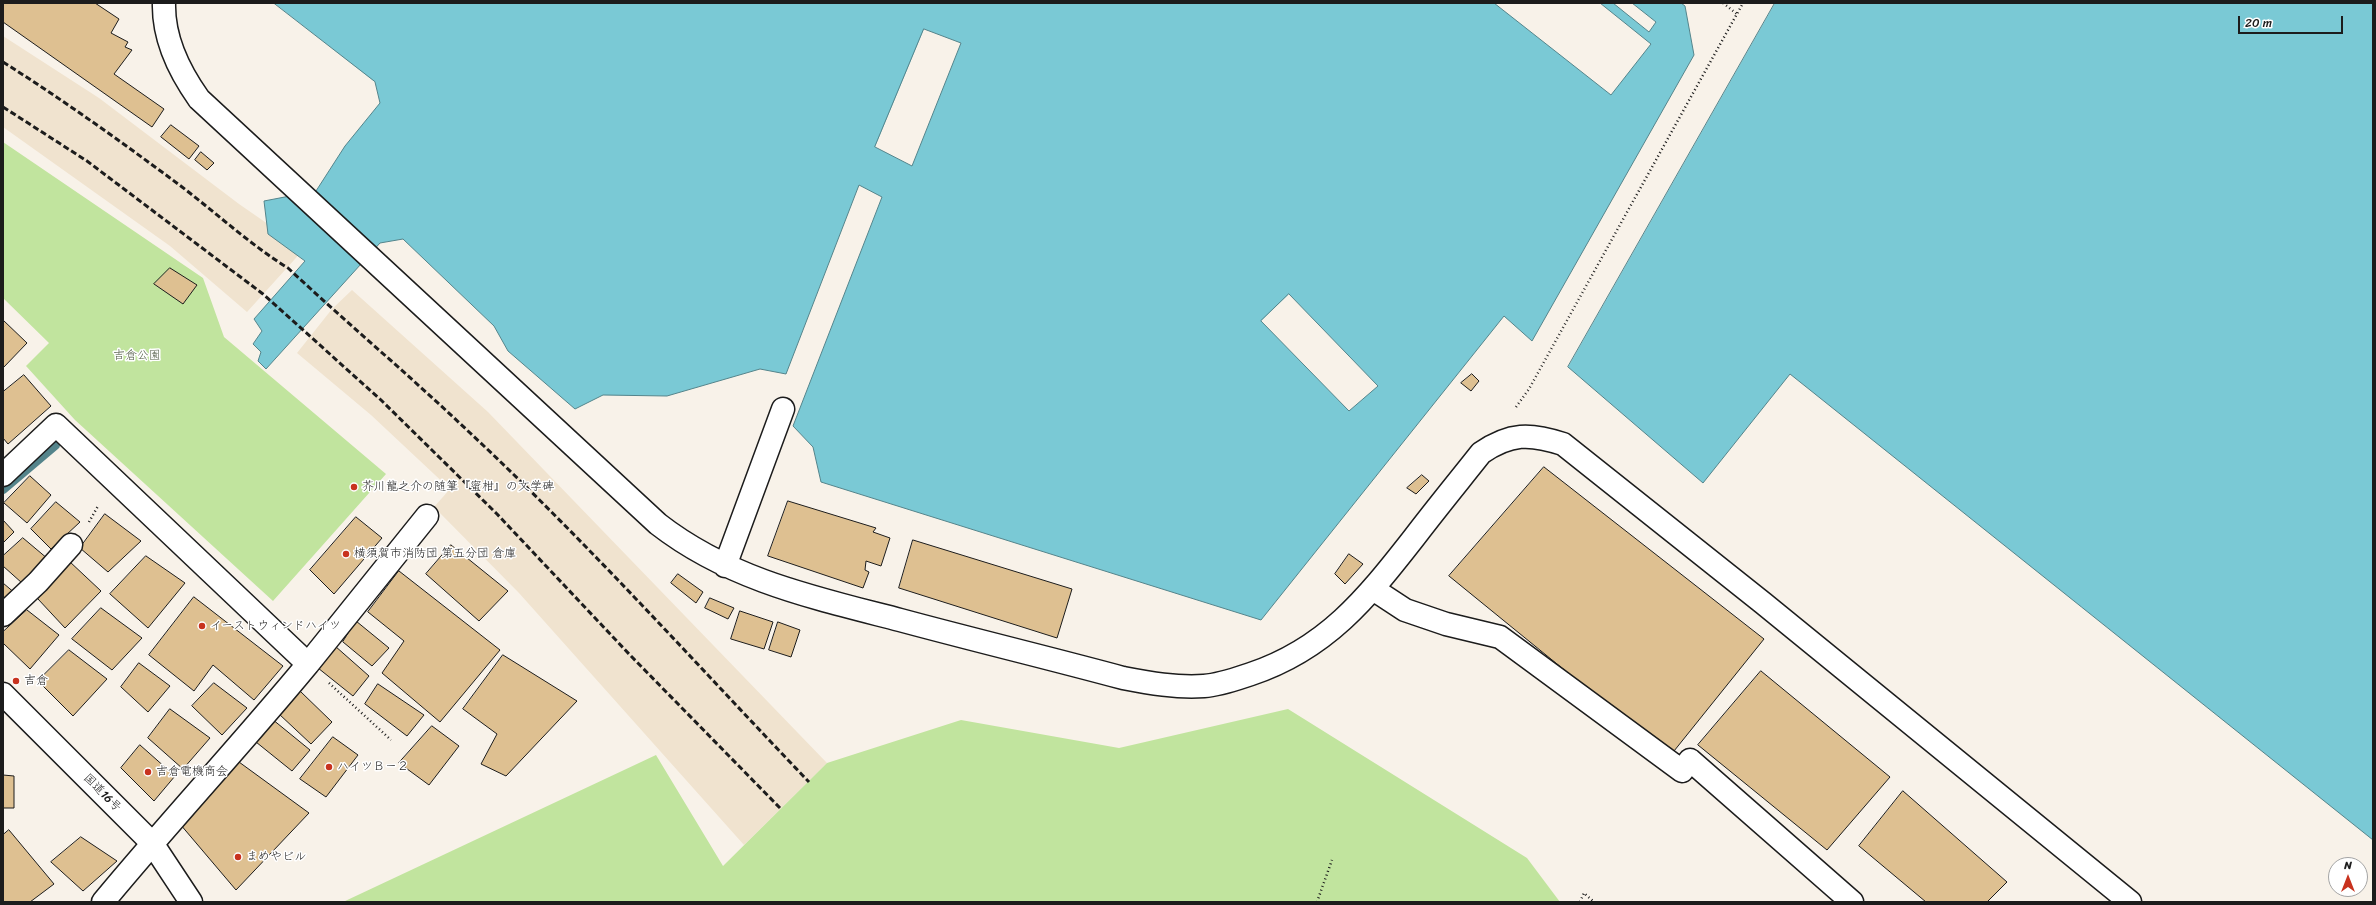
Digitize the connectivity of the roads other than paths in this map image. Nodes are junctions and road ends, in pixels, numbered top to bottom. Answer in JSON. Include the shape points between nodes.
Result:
{"nodes":[{"id":1,"x":164,"y":3,"type":"edge"},
{"id":2,"x":782,"y":409,"type":"dead end"},
{"id":3,"x":3,"y":475,"type":"edge"},
{"id":4,"x":428,"y":516,"type":"dead end"},
{"id":5,"x":72,"y":545,"type":"road end"},
{"id":6,"x":725,"y":566,"type":"junction"},
{"id":7,"x":1373,"y":589,"type":"junction"},
{"id":8,"x":3,"y":614,"type":"edge"},
{"id":9,"x":308,"y":664,"type":"junction"},
{"id":10,"x":3,"y":694,"type":"edge"},
{"id":11,"x":152,"y":843,"type":"junction"},
{"id":12,"x":103,"y":902,"type":"edge"},
{"id":13,"x":191,"y":902,"type":"edge"},
{"id":14,"x":1852,"y":902,"type":"edge"},
{"id":15,"x":2130,"y":902,"type":"edge"}],
"edges":[{"from":1,"to":6,"type":"main road","via":[[172,51],[187,82],[199,99],[658,524],[683,543]]},
{"from":2,"to":6,"type":"main road"},
{"from":3,"to":9,"type":"main road","via":[[56,425]]},
{"from":4,"to":9,"type":"main road"},
{"from":5,"to":8,"type":"main road","via":[[38,582]]},
{"from":6,"to":7,"type":"main road","via":[[790,592],[1123,678],[1188,686],[1205,686],[1236,679],[1294,657],[1328,633]]},
{"from":7,"to":14,"type":"main road","via":[[1405,610],[1500,638],[1682,771],[1690,760]]},
{"from":7,"to":15,"type":"main road","via":[[1481,454],[1504,440],[1526,436],[1563,444]]},
{"from":9,"to":11,"type":"main road","via":[[248,736]]},
{"from":10,"to":11,"type":"main road","name":"国道16号"},
{"from":11,"to":12,"type":"main road"},
{"from":11,"to":13,"type":"main road","name":"国道16号"}]}
